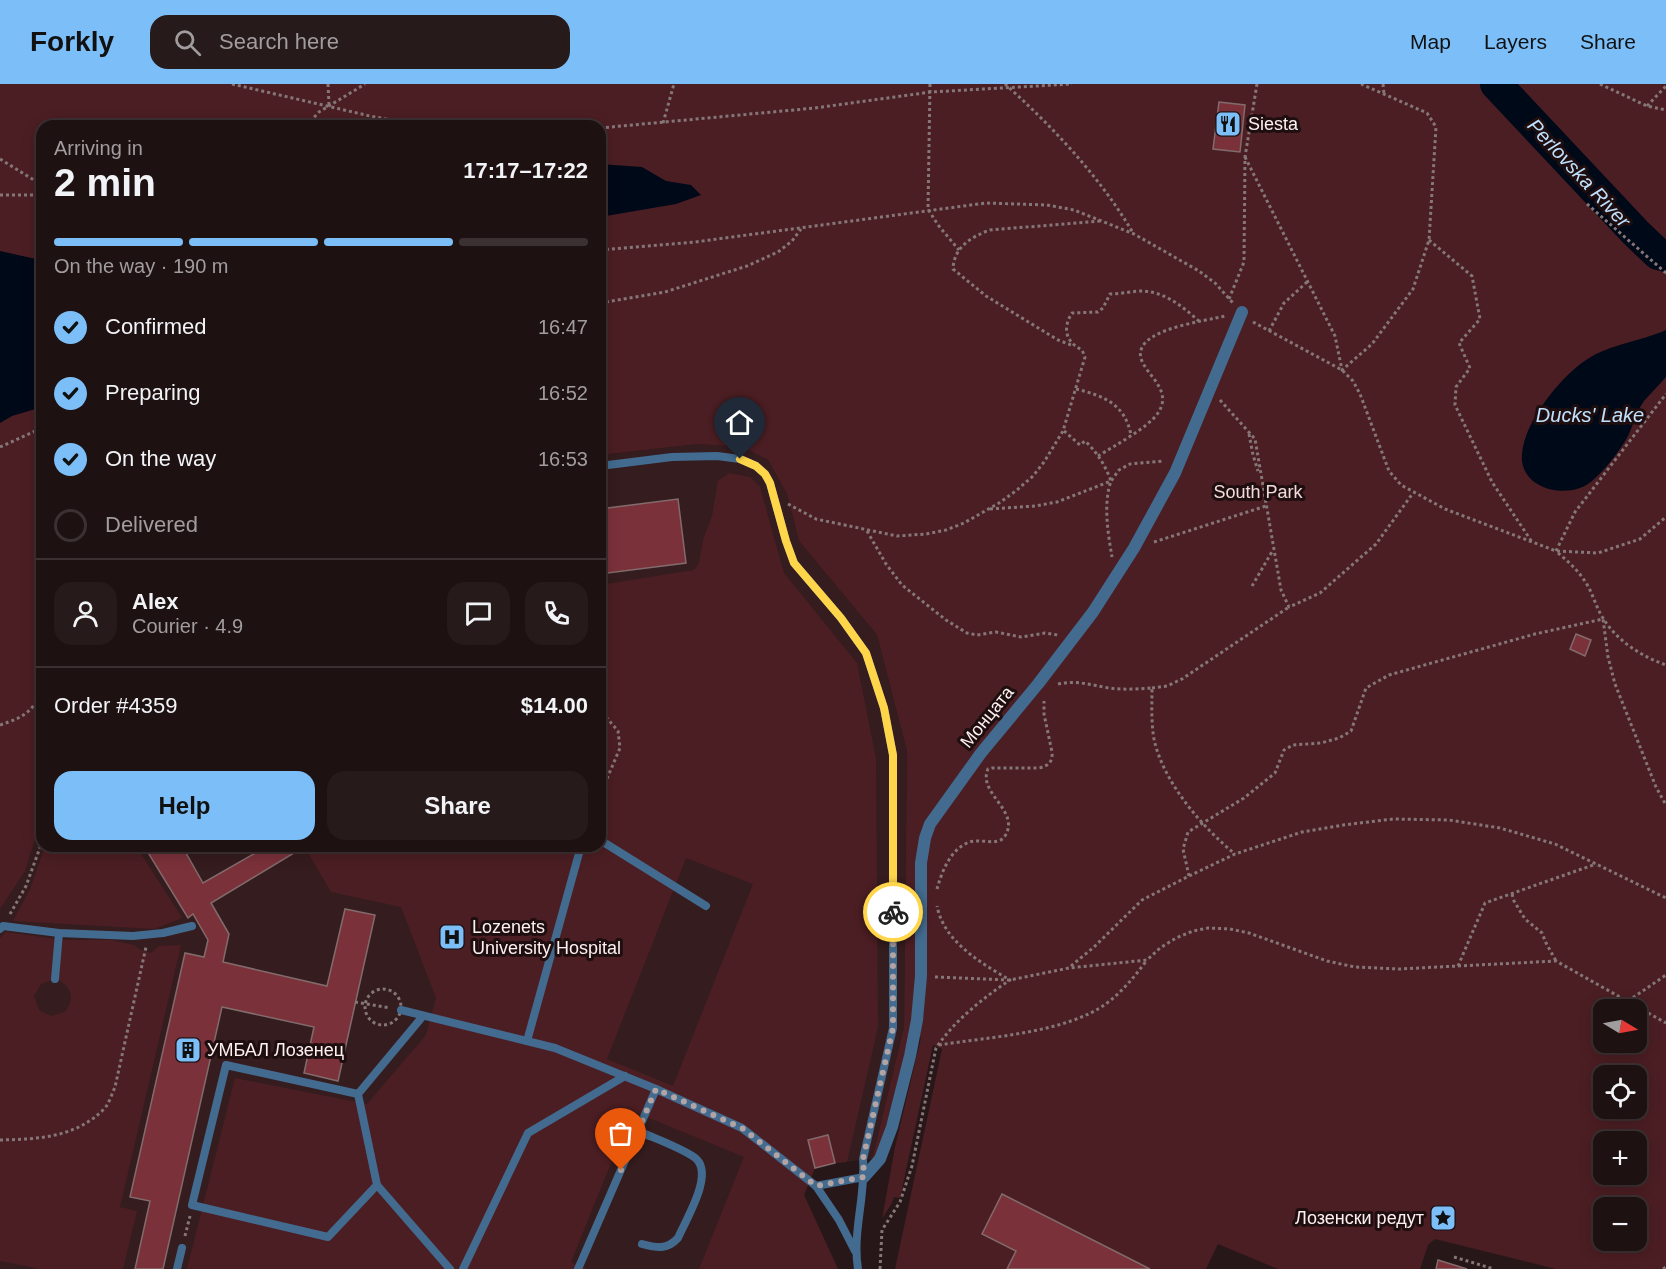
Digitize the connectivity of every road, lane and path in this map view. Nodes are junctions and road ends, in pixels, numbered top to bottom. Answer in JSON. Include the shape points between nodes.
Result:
{"nodes":[{"id":1,"x":232,"y":84,"type":"edge"},
{"id":2,"x":328,"y":84,"type":"edge"},
{"id":3,"x":365,"y":84,"type":"edge"},
{"id":4,"x":674,"y":84,"type":"edge"},
{"id":5,"x":930,"y":84,"type":"edge"},
{"id":6,"x":1005,"y":84,"type":"edge"},
{"id":7,"x":1072,"y":84,"type":"edge"},
{"id":8,"x":1257,"y":84,"type":"edge"},
{"id":9,"x":1361,"y":84,"type":"edge"},
{"id":10,"x":1383,"y":84,"type":"edge"},
{"id":11,"x":1600,"y":84,"type":"edge"},
{"id":12,"x":1666,"y":86,"type":"edge"},
{"id":13,"x":1010,"y":88,"type":"junction"},
{"id":14,"x":931,"y":92,"type":"junction"},
{"id":15,"x":1383,"y":94,"type":"junction"},
{"id":16,"x":329,"y":105,"type":"junction"},
{"id":17,"x":1647,"y":106,"type":"junction"},
{"id":18,"x":1666,"y":110,"type":"edge"},
{"id":19,"x":312,"y":120,"type":"edge"},
{"id":20,"x":392,"y":120,"type":"edge"},
{"id":21,"x":663,"y":123,"type":"junction"},
{"id":22,"x":606,"y":128,"type":"edge"},
{"id":23,"x":1245,"y":157,"type":"junction"},
{"id":24,"x":0,"y":159,"type":"edge"},
{"id":25,"x":36,"y":181,"type":"edge"},
{"id":26,"x":0,"y":195,"type":"edge"},
{"id":27,"x":36,"y":195,"type":"edge"},
{"id":28,"x":1587,"y":204,"type":"dead end"},
{"id":29,"x":1103,"y":220,"type":"dead end"},
{"id":30,"x":847,"y":221,"type":"dead end"},
{"id":31,"x":801,"y":229,"type":"junction"},
{"id":32,"x":1134,"y":234,"type":"dead end"},
{"id":33,"x":1429,"y":240,"type":"junction"},
{"id":34,"x":606,"y":249,"type":"edge"},
{"id":35,"x":959,"y":250,"type":"junction"},
{"id":36,"x":1666,"y":273,"type":"edge"},
{"id":37,"x":1307,"y":282,"type":"junction"},
{"id":38,"x":1229,"y":299,"type":"dead end"},
{"id":39,"x":606,"y":302,"type":"edge"},
{"id":40,"x":1242,"y":312,"type":"joint"},
{"id":41,"x":1200,"y":322,"type":"junction"},
{"id":42,"x":1269,"y":332,"type":"dead end"},
{"id":43,"x":1071,"y":345,"type":"junction"},
{"id":44,"x":1076,"y":389,"type":"junction"},
{"id":45,"x":1210,"y":390,"type":"junction"},
{"id":46,"x":1666,"y":394,"type":"edge"},
{"id":47,"x":36,"y":431,"type":"edge"},
{"id":48,"x":1064,"y":431,"type":"junction"},
{"id":49,"x":1131,"y":435,"type":"junction"},
{"id":50,"x":0,"y":447,"type":"edge"},
{"id":51,"x":1098,"y":456,"type":"junction"},
{"id":52,"x":1181,"y":459,"type":"junction"},
{"id":53,"x":606,"y":465,"type":"edge"},
{"id":54,"x":1111,"y":481,"type":"junction"},
{"id":55,"x":772,"y":490,"type":"junction"},
{"id":56,"x":1413,"y":493,"type":"dead end"},
{"id":57,"x":1266,"y":506,"type":"junction"},
{"id":58,"x":990,"y":509,"type":"junction"},
{"id":59,"x":1666,"y":517,"type":"edge"},
{"id":60,"x":867,"y":531,"type":"junction"},
{"id":61,"x":1532,"y":542,"type":"dead end"},
{"id":62,"x":1134,"y":548,"type":"junction"},
{"id":63,"x":1274,"y":549,"type":"junction"},
{"id":64,"x":1556,"y":551,"type":"junction"},
{"id":65,"x":1115,"y":576,"type":"junction"},
{"id":66,"x":1252,"y":586,"type":"dead end"},
{"id":67,"x":1289,"y":607,"type":"junction"},
{"id":68,"x":1603,"y":619,"type":"junction"},
{"id":69,"x":1072,"y":639,"type":"junction"},
{"id":70,"x":1666,"y":666,"type":"edge"},
{"id":71,"x":1042,"y":688,"type":"junction"},
{"id":72,"x":1152,"y":688,"type":"junction"},
{"id":73,"x":36,"y":702,"type":"edge"},
{"id":74,"x":606,"y":717,"type":"edge"},
{"id":75,"x":0,"y":725,"type":"edge"},
{"id":76,"x":606,"y":781,"type":"edge"},
{"id":77,"x":1666,"y":805,"type":"edge"},
{"id":78,"x":1202,"y":824,"type":"junction"},
{"id":79,"x":606,"y":844,"type":"edge"},
{"id":80,"x":38,"y":852,"type":"edge"},
{"id":81,"x":579,"y":852,"type":"edge"},
{"id":82,"x":1235,"y":854,"type":"junction"},
{"id":83,"x":1596,"y":864,"type":"junction"},
{"id":84,"x":1189,"y":876,"type":"junction"},
{"id":85,"x":921,"y":880,"type":"junction"},
{"id":86,"x":1512,"y":894,"type":"junction"},
{"id":87,"x":1666,"y":898,"type":"edge"},
{"id":88,"x":937,"y":904,"type":"dead end"},
{"id":89,"x":706,"y":906,"type":"dead end"},
{"id":90,"x":192,"y":926,"type":"dead end"},
{"id":91,"x":2,"y":928,"type":"edge"},
{"id":92,"x":59,"y":933,"type":"junction"},
{"id":93,"x":148,"y":935,"type":"junction"},
{"id":94,"x":1148,"y":960,"type":"junction"},
{"id":95,"x":1556,"y":961,"type":"junction"},
{"id":96,"x":1458,"y":966,"type":"junction"},
{"id":97,"x":1069,"y":968,"type":"junction"},
{"id":98,"x":1666,"y":975,"type":"edge"},
{"id":99,"x":921,"y":976,"type":"junction"},
{"id":100,"x":55,"y":979,"type":"dead end"},
{"id":101,"x":1010,"y":980,"type":"junction"},
{"id":102,"x":383,"y":989,"type":"dead end"},
{"id":103,"x":1624,"y":999,"type":"edge"},
{"id":104,"x":1631,"y":999,"type":"edge"},
{"id":105,"x":356,"y":1002,"type":"dead end"},
{"id":106,"x":365,"y":1004,"type":"junction"},
{"id":107,"x":380,"y":1007,"type":"dead end"},
{"id":108,"x":401,"y":1010,"type":"dead end"},
{"id":109,"x":1647,"y":1012,"type":"edge"},
{"id":110,"x":423,"y":1016,"type":"junction"},
{"id":111,"x":1666,"y":1023,"type":"edge"},
{"id":112,"x":380,"y":1025,"type":"dead end"},
{"id":113,"x":527,"y":1041,"type":"junction"},
{"id":114,"x":939,"y":1045,"type":"junction"},
{"id":115,"x":625,"y":1076,"type":"junction"},
{"id":116,"x":656,"y":1089,"type":"junction"},
{"id":117,"x":358,"y":1094,"type":"junction"},
{"id":118,"x":638,"y":1131,"type":"junction"},
{"id":119,"x":0,"y":1140,"type":"edge"},
{"id":120,"x":864,"y":1177,"type":"junction"},
{"id":121,"x":377,"y":1185,"type":"junction"},
{"id":122,"x":816,"y":1186,"type":"junction"},
{"id":123,"x":192,"y":1205,"type":"junction"},
{"id":124,"x":642,"y":1244,"type":"dead end"},
{"id":125,"x":182,"y":1248,"type":"joint"},
{"id":126,"x":855,"y":1251,"type":"junction"},
{"id":127,"x":1454,"y":1257,"type":"dead end"},
{"id":128,"x":177,"y":1269,"type":"edge"},
{"id":129,"x":450,"y":1269,"type":"edge"},
{"id":130,"x":463,"y":1269,"type":"edge"},
{"id":131,"x":578,"y":1269,"type":"edge"},
{"id":132,"x":858,"y":1269,"type":"edge"},
{"id":133,"x":880,"y":1269,"type":"edge"},
{"id":134,"x":1494,"y":1269,"type":"edge"}],
"edges":[{"from":1,"to":16,"type":"path"},
{"from":2,"to":16,"type":"path"},
{"from":3,"to":16,"type":"path"},
{"from":4,"to":21,"type":"path"},
{"from":5,"to":14,"type":"path"},
{"from":6,"to":13,"type":"path"},
{"from":7,"to":13,"type":"path"},
{"from":8,"to":23,"type":"path"},
{"from":9,"to":15,"type":"path"},
{"from":10,"to":15,"type":"path"},
{"from":11,"to":17,"type":"path"},
{"from":12,"to":17,"type":"path"},
{"from":13,"to":14,"type":"path"},
{"from":13,"to":32,"type":"path","via":[[1082,164]]},
{"from":14,"to":21,"type":"path"},
{"from":14,"to":35,"type":"path","via":[[928,209]]},
{"from":15,"to":33,"type":"path","via":[[1427,113],[1436,128]]},
{"from":16,"to":19,"type":"path"},
{"from":16,"to":20,"type":"path"},
{"from":17,"to":18,"type":"path"},
{"from":21,"to":22,"type":"path"},
{"from":23,"to":37,"type":"path"},
{"from":23,"to":38,"type":"path","via":[[1245,262]]},
{"from":24,"to":25,"type":"path"},
{"from":26,"to":27,"type":"path"},
{"from":28,"to":36,"type":"path"},
{"from":29,"to":35,"type":"path","via":[[990,230],[976,235]]},
{"from":30,"to":31,"type":"path"},
{"from":31,"to":34,"type":"path"},
{"from":31,"to":39,"type":"path","via":[[778,252],[747,266],[665,292]]},
{"from":33,"to":37,"type":"path","via":[[1413,289],[1372,344],[1342,370],[1335,336]]},
{"from":33,"to":61,"type":"path","via":[[1472,276],[1479,319],[1459,343],[1470,368],[1456,387],[1455,405],[1492,482]]},
{"from":35,"to":43,"type":"path","via":[[953,269],[960,276],[986,296]]},
{"from":37,"to":42,"type":"path","via":[[1284,303]]},
{"from":40,"to":41,"type":"path"},
{"from":40,"to":45,"type":"street","name":"Монцата"},
{"from":41,"to":43,"type":"path","via":[[1160,294],[1110,294],[1098,312],[1070,315],[1067,333]]},
{"from":41,"to":49,"type":"path","via":[[1163,331],[1144,343],[1141,357],[1160,387],[1162,406],[1158,415]]},
{"from":43,"to":44,"type":"path","via":[[1082,350],[1085,357]]},
{"from":44,"to":48,"type":"path"},
{"from":44,"to":49,"type":"path","via":[[1120,409]]},
{"from":45,"to":52,"type":"street","name":"Монцата"},
{"from":45,"to":57,"type":"path","via":[[1255,439]]},
{"from":46,"to":64,"type":"path","via":[[1575,512]]},
{"from":47,"to":50,"type":"path"},
{"from":48,"to":51,"type":"path","via":[[1080,445],[1085,441]]},
{"from":48,"to":58,"type":"path","via":[[1033,476]]},
{"from":49,"to":51,"type":"path"},
{"from":51,"to":54,"type":"path"},
{"from":52,"to":54,"type":"path","via":[[1130,465],[1119,470]]},
{"from":52,"to":62,"type":"street","name":"Монцата"},
{"from":53,"to":55,"type":"lane","via":[[672,457],[740,459],[765,474]]},
{"from":54,"to":58,"type":"path","via":[[1057,502]]},
{"from":54,"to":65,"type":"path","via":[[1107,505]]},
{"from":55,"to":60,"type":"path","via":[[792,507],[816,519]]},
{"from":55,"to":120,"type":"lane","via":[[794,563],[866,653],[884,708],[893,755],[893,1028],[863,1159]]},
{"from":56,"to":67,"type":"path","via":[[1376,544],[1320,592]]},
{"from":57,"to":62,"type":"path"},
{"from":57,"to":63,"type":"path"},
{"from":58,"to":60,"type":"path","via":[[964,524],[926,534],[897,536]]},
{"from":59,"to":64,"type":"path","via":[[1640,539],[1598,553]]},
{"from":60,"to":69,"type":"path","via":[[902,585],[967,633],[996,632],[1021,637],[1045,633]]},
{"from":62,"to":65,"type":"street","name":"Монцата"},
{"from":63,"to":66,"type":"path"},
{"from":63,"to":67,"type":"path","via":[[1281,590]]},
{"from":64,"to":68,"type":"path","via":[[1588,586]]},
{"from":65,"to":69,"type":"street","name":"Монцата"},
{"from":67,"to":72,"type":"path","via":[[1182,680]]},
{"from":68,"to":70,"type":"path","via":[[1628,646]]},
{"from":68,"to":77,"type":"path","via":[[1616,684]]},
{"from":68,"to":78,"type":"path","via":[[1389,675],[1366,688],[1350,731],[1321,743],[1293,744],[1284,750],[1275,773]]},
{"from":69,"to":71,"type":"street","name":"Монцата"},
{"from":71,"to":72,"type":"path","via":[[1071,681],[1116,688]]},
{"from":71,"to":85,"type":"street","name":"Монцата","via":[[981,753],[930,824]]},
{"from":71,"to":85,"type":"path","via":[[1053,758],[1050,763],[1039,768],[992,768],[985,777],[986,786],[1005,814],[1006,835],[997,841],[972,841],[960,847],[944,868],[935,895]]},
{"from":72,"to":78,"type":"path","via":[[1154,741],[1186,806]]},
{"from":73,"to":75,"type":"path","via":[[19,719]]},
{"from":74,"to":76,"type":"path","via":[[618,731],[620,748]]},
{"from":78,"to":82,"type":"path"},
{"from":78,"to":84,"type":"path","via":[[1188,832],[1183,849]]},
{"from":79,"to":89,"type":"lane"},
{"from":80,"to":91,"type":"path","via":[[26,886]]},
{"from":81,"to":113,"type":"lane"},
{"from":82,"to":83,"type":"path","via":[[1302,832],[1343,825],[1393,819],[1449,820],[1500,828],[1555,844]]},
{"from":82,"to":84,"type":"path"},
{"from":83,"to":86,"type":"path"},
{"from":83,"to":87,"type":"path"},
{"from":84,"to":97,"type":"path","via":[[1142,900]]},
{"from":85,"to":99,"type":"street","name":"Монцата"},
{"from":86,"to":95,"type":"path","via":[[1525,918],[1542,933]]},
{"from":86,"to":96,"type":"path","via":[[1485,903]]},
{"from":88,"to":101,"type":"path","via":[[949,934],[983,964]]},
{"from":90,"to":93,"type":"lane"},
{"from":91,"to":92,"type":"lane"},
{"from":92,"to":93,"type":"lane"},
{"from":92,"to":100,"type":"lane"},
{"from":93,"to":119,"type":"path","via":[[115,1087],[106,1107],[76,1130],[40,1139]]},
{"from":94,"to":96,"type":"path","via":[[1176,938],[1208,928],[1249,933],[1355,967]]},
{"from":94,"to":97,"type":"path"},
{"from":94,"to":114,"type":"path","via":[[1129,984],[1084,1017],[1039,1029]]},
{"from":95,"to":96,"type":"path"},
{"from":95,"to":103,"type":"path"},
{"from":97,"to":101,"type":"path"},
{"from":98,"to":104,"type":"path"},
{"from":99,"to":101,"type":"path"},
{"from":99,"to":120,"type":"street","name":"Монцата","via":[[917,1020],[892,1126],[880,1159]]},
{"from":101,"to":114,"type":"path","via":[[967,1014]]},
{"from":102,"to":106,"type":"path","via":[[372,993]]},
{"from":105,"to":106,"type":"path"},
{"from":106,"to":107,"type":"path"},
{"from":106,"to":112,"type":"path","via":[[370,1020]]},
{"from":108,"to":110,"type":"lane"},
{"from":109,"to":111,"type":"path"},
{"from":110,"to":113,"type":"lane"},
{"from":110,"to":117,"type":"lane"},
{"from":113,"to":115,"type":"lane"},
{"from":114,"to":133,"type":"path","via":[[912,1166],[903,1194],[882,1230]]},
{"from":115,"to":116,"type":"lane"},
{"from":115,"to":130,"type":"lane","via":[[528,1133]]},
{"from":116,"to":118,"type":"lane"},
{"from":116,"to":122,"type":"lane","via":[[742,1128]]},
{"from":117,"to":121,"type":"lane"},
{"from":117,"to":123,"type":"lane","via":[[226,1065]]},
{"from":118,"to":124,"type":"lane","via":[[695,1157],[703,1171],[678,1238],[665,1247]]},
{"from":118,"to":131,"type":"lane"},
{"from":120,"to":122,"type":"lane"},
{"from":120,"to":126,"type":"lane"},
{"from":121,"to":123,"type":"lane","via":[[328,1238]]},
{"from":121,"to":129,"type":"lane"},
{"from":122,"to":126,"type":"lane"},
{"from":123,"to":125,"type":"path"},
{"from":125,"to":128,"type":"lane"},
{"from":126,"to":132,"type":"lane"},
{"from":127,"to":134,"type":"path"}]}
